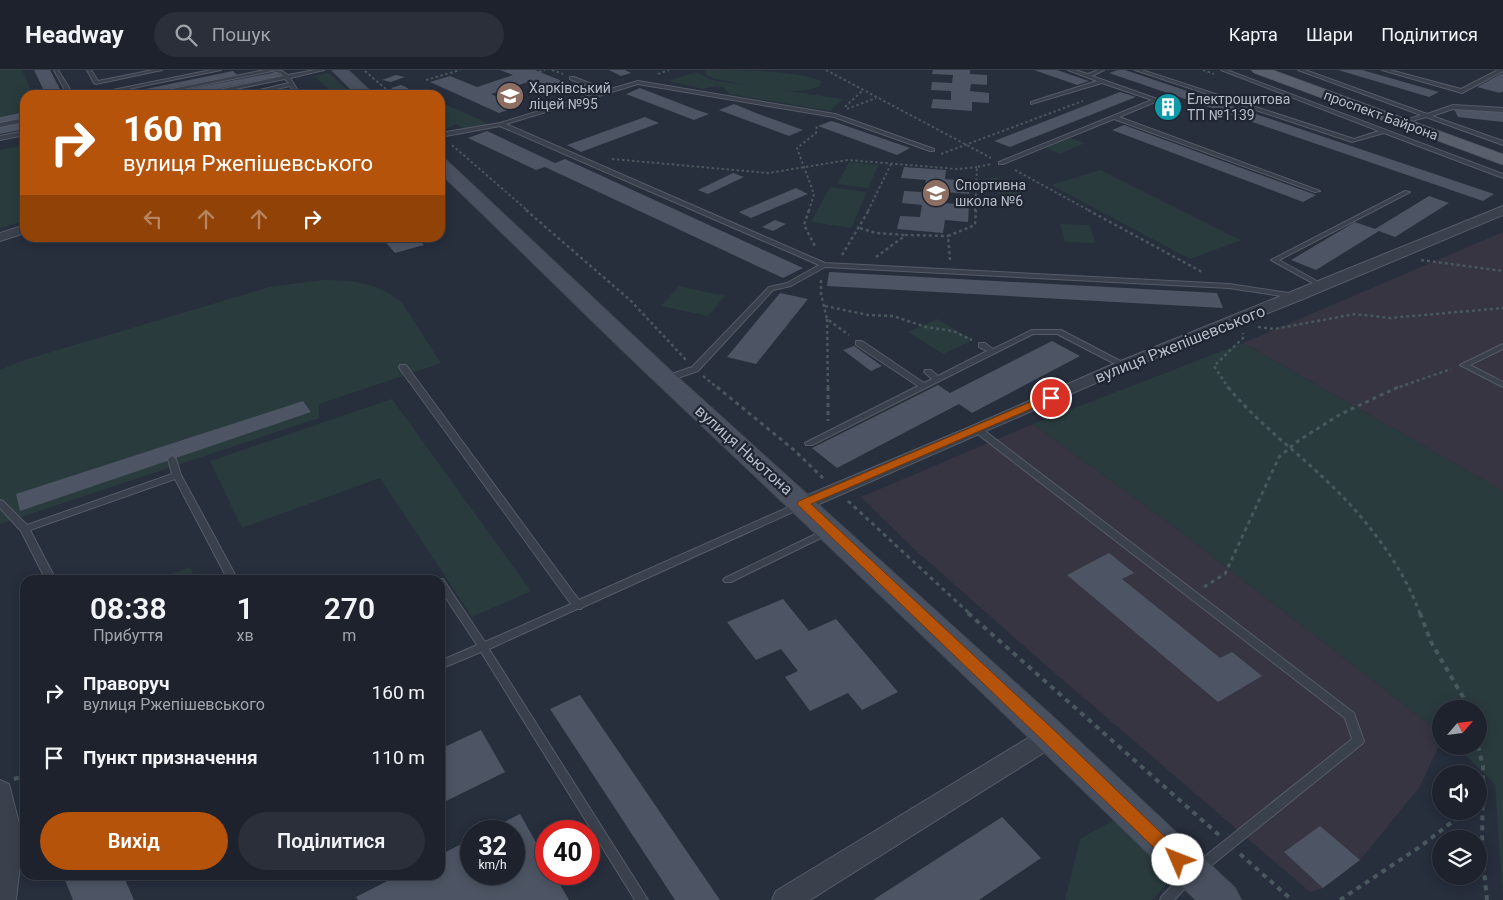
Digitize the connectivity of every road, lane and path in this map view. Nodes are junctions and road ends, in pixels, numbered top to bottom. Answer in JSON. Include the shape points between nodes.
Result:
{"nodes":[{"id":1,"x":56,"y":70,"type":"edge"},
{"id":2,"x":89,"y":70,"type":"edge"},
{"id":3,"x":124,"y":70,"type":"edge"},
{"id":4,"x":160,"y":70,"type":"edge"},
{"id":5,"x":219,"y":70,"type":"edge"},
{"id":6,"x":272,"y":70,"type":"edge"},
{"id":7,"x":322,"y":70,"type":"edge"},
{"id":8,"x":339,"y":70,"type":"edge"},
{"id":9,"x":364,"y":70,"type":"edge"},
{"id":10,"x":460,"y":70,"type":"edge"},
{"id":11,"x":545,"y":70,"type":"edge"},
{"id":12,"x":826,"y":70,"type":"edge"},
{"id":13,"x":1070,"y":70,"type":"edge"},
{"id":14,"x":1102,"y":70,"type":"edge"},
{"id":15,"x":1137,"y":70,"type":"edge"},
{"id":16,"x":1223,"y":70,"type":"edge"},
{"id":17,"x":1259,"y":70,"type":"edge"},
{"id":18,"x":1300,"y":70,"type":"edge"},
{"id":19,"x":1384,"y":70,"type":"edge"},
{"id":20,"x":1502,"y":70,"type":"edge"},
{"id":21,"x":539,"y":72,"type":"dead end"},
{"id":22,"x":130,"y":76,"type":"junction"},
{"id":23,"x":1088,"y":76,"type":"junction"},
{"id":24,"x":288,"y":77,"type":"junction"},
{"id":25,"x":572,"y":78,"type":"dead end"},
{"id":26,"x":426,"y":80,"type":"dead end"},
{"id":27,"x":1102,"y":81,"type":"junction"},
{"id":28,"x":292,"y":84,"type":"junction"},
{"id":29,"x":142,"y":86,"type":"junction"},
{"id":30,"x":67,"y":90,"type":"edge"},
{"id":31,"x":120,"y":90,"type":"edge"},
{"id":32,"x":171,"y":90,"type":"edge"},
{"id":33,"x":223,"y":90,"type":"edge"},
{"id":34,"x":265,"y":90,"type":"edge"},
{"id":35,"x":295,"y":90,"type":"edge"},
{"id":36,"x":361,"y":90,"type":"edge"},
{"id":37,"x":388,"y":90,"type":"edge"},
{"id":38,"x":864,"y":90,"type":"junction"},
{"id":39,"x":1462,"y":91,"type":"junction"},
{"id":40,"x":607,"y":92,"type":"junction"},
{"id":41,"x":1032,"y":103,"type":"dead end"},
{"id":42,"x":1465,"y":107,"type":"junction"},
{"id":43,"x":1503,"y":110,"type":"edge"},
{"id":44,"x":841,"y":111,"type":"dead end"},
{"id":45,"x":1426,"y":115,"type":"junction"},
{"id":46,"x":1114,"y":117,"type":"junction"},
{"id":47,"x":20,"y":121,"type":"edge"},
{"id":48,"x":1403,"y":123,"type":"junction"},
{"id":49,"x":501,"y":124,"type":"junction"},
{"id":50,"x":0,"y":125,"type":"edge"},
{"id":51,"x":1385,"y":131,"type":"junction"},
{"id":52,"x":20,"y":133,"type":"edge"},
{"id":53,"x":816,"y":133,"type":"dead end"},
{"id":54,"x":445,"y":134,"type":"edge"},
{"id":55,"x":0,"y":138,"type":"edge"},
{"id":56,"x":446,"y":140,"type":"dead end"},
{"id":57,"x":1503,"y":143,"type":"edge"},
{"id":58,"x":966,"y":144,"type":"junction"},
{"id":59,"x":932,"y":150,"type":"dead end"},
{"id":60,"x":578,"y":156,"type":"junction"},
{"id":61,"x":934,"y":158,"type":"dead end"},
{"id":62,"x":1503,"y":160,"type":"edge"},
{"id":63,"x":926,"y":161,"type":"dead end"},
{"id":64,"x":1001,"y":163,"type":"junction"},
{"id":65,"x":891,"y":164,"type":"junction"},
{"id":66,"x":917,"y":165,"type":"junction"},
{"id":67,"x":977,"y":167,"type":"junction"},
{"id":68,"x":806,"y":168,"type":"junction"},
{"id":69,"x":445,"y":169,"type":"edge"},
{"id":70,"x":1503,"y":176,"type":"edge"},
{"id":71,"x":1317,"y":191,"type":"dead end"},
{"id":72,"x":1407,"y":192,"type":"dead end"},
{"id":73,"x":1503,"y":210,"type":"edge"},
{"id":74,"x":860,"y":228,"type":"junction"},
{"id":75,"x":20,"y":231,"type":"edge"},
{"id":76,"x":906,"y":235,"type":"junction"},
{"id":77,"x":948,"y":236,"type":"junction"},
{"id":78,"x":0,"y":237,"type":"edge"},
{"id":79,"x":1417,"y":259,"type":"dead end"},
{"id":80,"x":824,"y":265,"type":"junction"},
{"id":81,"x":861,"y":268,"type":"junction"},
{"id":82,"x":1503,"y":271,"type":"edge"},
{"id":83,"x":951,"y":272,"type":"junction"},
{"id":84,"x":1229,"y":286,"type":"junction"},
{"id":85,"x":1322,"y":286,"type":"junction"},
{"id":86,"x":1298,"y":296,"type":"junction"},
{"id":87,"x":825,"y":306,"type":"junction"},
{"id":88,"x":1503,"y":308,"type":"edge"},
{"id":89,"x":827,"y":319,"type":"junction"},
{"id":90,"x":1241,"y":322,"type":"junction"},
{"id":91,"x":859,"y":343,"type":"joint"},
{"id":92,"x":982,"y":345,"type":"joint"},
{"id":93,"x":1503,"y":346,"type":"edge"},
{"id":94,"x":993,"y":352,"type":"junction"},
{"id":95,"x":1124,"y":365,"type":"junction"},
{"id":96,"x":1464,"y":365,"type":"junction"},
{"id":97,"x":403,"y":367,"type":"dead end"},
{"id":98,"x":695,"y":369,"type":"junction"},
{"id":99,"x":928,"y":372,"type":"dead end"},
{"id":100,"x":666,"y":379,"type":"junction"},
{"id":101,"x":938,"y":379,"type":"junction"},
{"id":102,"x":1503,"y":385,"type":"edge"},
{"id":103,"x":923,"y":386,"type":"junction"},
{"id":104,"x":978,"y":430,"type":"junction"},
{"id":105,"x":828,"y":434,"type":"junction"},
{"id":106,"x":810,"y":443,"type":"dead end"},
{"id":107,"x":1289,"y":448,"type":"junction"},
{"id":108,"x":172,"y":459,"type":"dead end"},
{"id":109,"x":177,"y":475,"type":"junction"},
{"id":110,"x":836,"y":490,"type":"junction"},
{"id":111,"x":0,"y":503,"type":"edge"},
{"id":112,"x":803,"y":504,"type":"junction"},
{"id":113,"x":25,"y":529,"type":"junction"},
{"id":114,"x":830,"y":530,"type":"junction"},
{"id":115,"x":48,"y":575,"type":"edge"},
{"id":116,"x":230,"y":575,"type":"edge"},
{"id":117,"x":728,"y":580,"type":"dead end"},
{"id":118,"x":445,"y":589,"type":"edge"},
{"id":119,"x":1192,"y":594,"type":"junction"},
{"id":120,"x":578,"y":606,"type":"junction"},
{"id":121,"x":483,"y":647,"type":"junction"},
{"id":122,"x":445,"y":664,"type":"edge"},
{"id":123,"x":1463,"y":700,"type":"edge"},
{"id":124,"x":1051,"y":736,"type":"junction"},
{"id":125,"x":0,"y":791,"type":"edge"},
{"id":126,"x":1455,"y":820,"type":"edge"},
{"id":127,"x":1481,"y":820,"type":"edge"},
{"id":128,"x":1230,"y":845,"type":"junction"},
{"id":129,"x":1192,"y":873,"type":"junction"},
{"id":130,"x":1,"y":897,"type":"edge"},
{"id":131,"x":642,"y":900,"type":"edge"},
{"id":132,"x":786,"y":900,"type":"edge"},
{"id":133,"x":1166,"y":900,"type":"edge"},
{"id":134,"x":1222,"y":900,"type":"edge"},
{"id":135,"x":1292,"y":900,"type":"edge"},
{"id":136,"x":1340,"y":900,"type":"edge"},
{"id":137,"x":1487,"y":900,"type":"edge"}],
"edges":[{"from":1,"to":30,"type":"lane"},
{"from":2,"to":22,"type":"lane","via":[[96,82]]},
{"from":3,"to":22,"type":"lane"},
{"from":4,"to":22,"type":"lane"},
{"from":5,"to":29,"type":"lane"},
{"from":6,"to":24,"type":"lane"},
{"from":6,"to":32,"type":"lane"},
{"from":7,"to":24,"type":"lane"},
{"from":8,"to":36,"type":"street"},
{"from":9,"to":37,"type":"path"},
{"from":10,"to":26,"type":"path"},
{"from":11,"to":21,"type":"path"},
{"from":12,"to":38,"type":"path"},
{"from":13,"to":23,"type":"lane"},
{"from":14,"to":23,"type":"lane"},
{"from":15,"to":51,"type":"lane","via":[[1354,141]]},
{"from":16,"to":51,"type":"lane"},
{"from":17,"to":48,"type":"main road","name":"проспект Байрона"},
{"from":18,"to":45,"type":"lane"},
{"from":19,"to":39,"type":"lane"},
{"from":20,"to":39,"type":"lane"},
{"from":22,"to":29,"type":"lane"},
{"from":23,"to":27,"type":"lane"},
{"from":24,"to":28,"type":"lane"},
{"from":24,"to":33,"type":"lane"},
{"from":25,"to":40,"type":"lane"},
{"from":27,"to":41,"type":"lane"},
{"from":27,"to":46,"type":"lane","via":[[1157,100]]},
{"from":27,"to":58,"type":"path","via":[[1105,92]]},
{"from":28,"to":34,"type":"lane"},
{"from":28,"to":35,"type":"lane"},
{"from":29,"to":31,"type":"lane"},
{"from":38,"to":44,"type":"path"},
{"from":38,"to":58,"type":"path"},
{"from":39,"to":42,"type":"lane"},
{"from":40,"to":49,"type":"lane"},
{"from":40,"to":59,"type":"lane","via":[[638,82],[835,116]]},
{"from":42,"to":43,"type":"lane"},
{"from":42,"to":45,"type":"lane","via":[[1453,106]]},
{"from":45,"to":48,"type":"lane"},
{"from":45,"to":57,"type":"lane"},
{"from":46,"to":64,"type":"lane"},
{"from":46,"to":71,"type":"lane"},
{"from":47,"to":50,"type":"lane"},
{"from":48,"to":62,"type":"main road","name":"проспект Байрона"},
{"from":49,"to":54,"type":"lane"},
{"from":49,"to":60,"type":"lane"},
{"from":51,"to":70,"type":"lane"},
{"from":52,"to":55,"type":"lane"},
{"from":53,"to":68,"type":"path","via":[[797,148]]},
{"from":56,"to":98,"type":"path","via":[[631,301]]},
{"from":58,"to":61,"type":"path"},
{"from":58,"to":64,"type":"path"},
{"from":60,"to":68,"type":"path","via":[[768,173]]},
{"from":60,"to":80,"type":"lane"},
{"from":63,"to":66,"type":"path"},
{"from":64,"to":67,"type":"path"},
{"from":64,"to":84,"type":"path"},
{"from":65,"to":66,"type":"path"},
{"from":65,"to":68,"type":"path","via":[[848,160]]},
{"from":65,"to":74,"type":"path"},
{"from":66,"to":67,"type":"path","via":[[957,169]]},
{"from":67,"to":77,"type":"path","via":[[975,226]]},
{"from":68,"to":80,"type":"path","via":[[814,194],[804,225]]},
{"from":69,"to":100,"type":"street","name":"вулиця Ньютона"},
{"from":72,"to":85,"type":"lane","via":[[1274,260]]},
{"from":73,"to":85,"type":"street","name":"вулиця Ржепішевського"},
{"from":74,"to":76,"type":"path","via":[[876,233]]},
{"from":74,"to":80,"type":"path","via":[[843,254]]},
{"from":75,"to":78,"type":"street"},
{"from":76,"to":77,"type":"path"},
{"from":76,"to":81,"type":"path"},
{"from":77,"to":83,"type":"path"},
{"from":79,"to":82,"type":"path"},
{"from":80,"to":81,"type":"lane"},
{"from":80,"to":87,"type":"path","via":[[818,289]]},
{"from":80,"to":98,"type":"lane","via":[[790,285],[770,288]]},
{"from":81,"to":83,"type":"lane"},
{"from":83,"to":84,"type":"lane"},
{"from":84,"to":86,"type":"lane"},
{"from":85,"to":86,"type":"street","name":"вулиця Ржепішевського"},
{"from":86,"to":90,"type":"street","name":"вулиця Ржепішевського"},
{"from":87,"to":89,"type":"path"},
{"from":87,"to":92,"type":"path","via":[[868,315],[893,316],[926,327],[952,331]]},
{"from":88,"to":90,"type":"path","via":[[1390,318],[1356,314],[1274,329]]},
{"from":89,"to":91,"type":"path"},
{"from":89,"to":105,"type":"path"},
{"from":90,"to":95,"type":"street","name":"вулиця Ржепішевського"},
{"from":90,"to":107,"type":"path","via":[[1244,337],[1214,366],[1224,385]]},
{"from":91,"to":103,"type":"lane"},
{"from":92,"to":94,"type":"lane"},
{"from":93,"to":96,"type":"lane"},
{"from":94,"to":95,"type":"lane","via":[[1032,332],[1058,332]]},
{"from":94,"to":101,"type":"lane"},
{"from":95,"to":104,"type":"street","name":"вулиця Ржепішевського"},
{"from":96,"to":102,"type":"lane"},
{"from":96,"to":107,"type":"path","via":[[1410,382],[1343,411]]},
{"from":97,"to":120,"type":"lane"},
{"from":98,"to":100,"type":"lane"},
{"from":98,"to":110,"type":"path","via":[[794,450]]},
{"from":99,"to":101,"type":"lane"},
{"from":100,"to":112,"type":"street","name":"вулиця Ньютона"},
{"from":101,"to":103,"type":"lane"},
{"from":103,"to":105,"type":"lane"},
{"from":104,"to":110,"type":"street","name":"вулиця Ржепішевського"},
{"from":104,"to":119,"type":"lane"},
{"from":105,"to":106,"type":"lane"},
{"from":107,"to":119,"type":"path","via":[[1279,457],[1226,574]]},
{"from":107,"to":123,"type":"path","via":[[1348,503],[1373,534],[1413,596],[1428,635]]},
{"from":108,"to":109,"type":"lane"},
{"from":109,"to":113,"type":"lane"},
{"from":109,"to":116,"type":"lane"},
{"from":110,"to":112,"type":"street","name":"вулиця Ржепішевського"},
{"from":110,"to":128,"type":"path","via":[[967,612]]},
{"from":111,"to":113,"type":"lane"},
{"from":112,"to":114,"type":"street","name":"вулиця Ньютона"},
{"from":112,"to":120,"type":"lane"},
{"from":113,"to":115,"type":"lane"},
{"from":114,"to":117,"type":"lane"},
{"from":114,"to":124,"type":"street","name":"вулиця Ньютона"},
{"from":118,"to":121,"type":"lane"},
{"from":119,"to":128,"type":"lane","via":[[1350,716],[1358,741]]},
{"from":120,"to":121,"type":"lane"},
{"from":121,"to":122,"type":"lane"},
{"from":121,"to":131,"type":"lane"},
{"from":124,"to":129,"type":"street","name":"вулиця Ньютона"},
{"from":124,"to":132,"type":"street"},
{"from":125,"to":130,"type":"street","via":[[10,839]]},
{"from":126,"to":136,"type":"path","via":[[1422,846]]},
{"from":127,"to":137,"type":"path"},
{"from":128,"to":129,"type":"lane"},
{"from":128,"to":135,"type":"path"},
{"from":129,"to":133,"type":"lane"},
{"from":129,"to":134,"type":"street","name":"вулиця Ньютона"}]}
